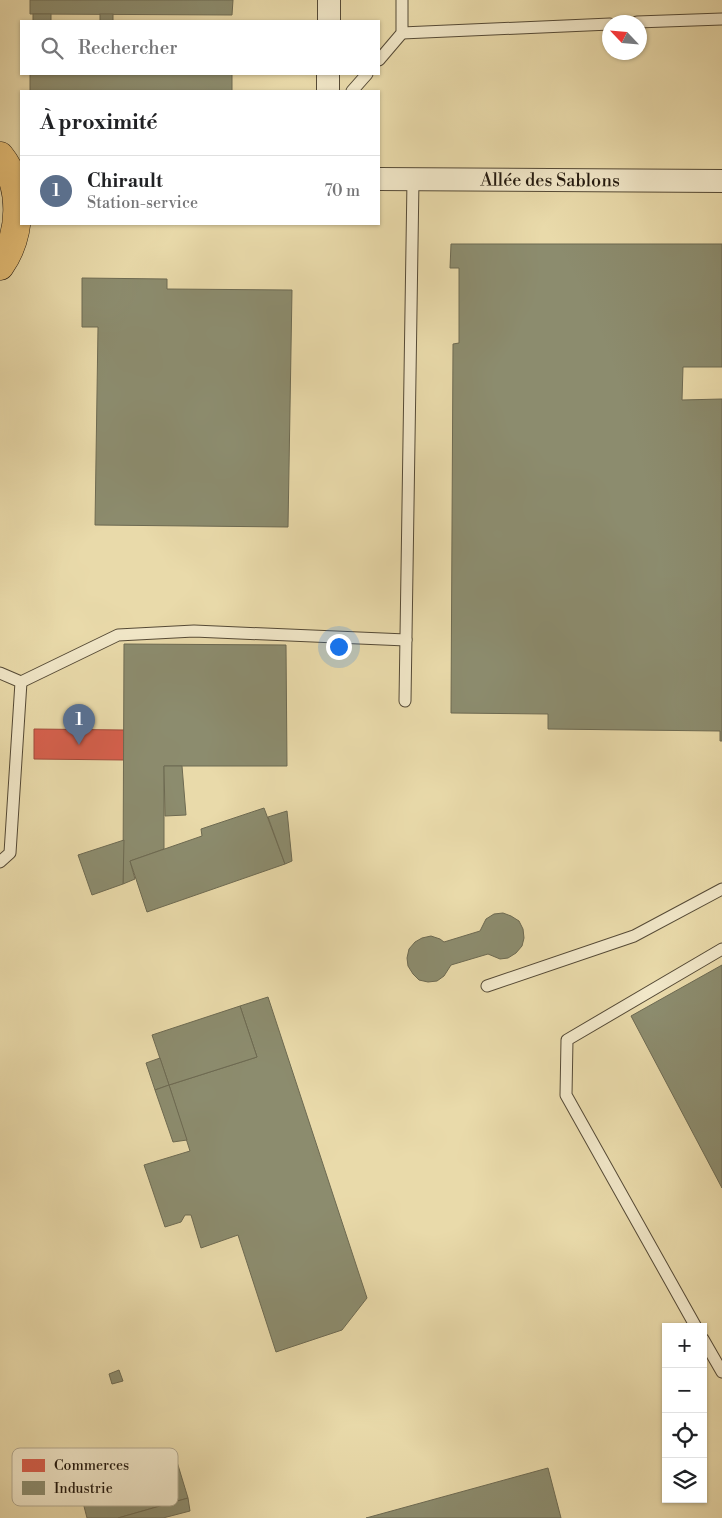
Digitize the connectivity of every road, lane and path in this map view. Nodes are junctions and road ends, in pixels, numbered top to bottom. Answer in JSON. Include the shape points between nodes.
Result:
{"nodes":[{"id":1,"x":329,"y":0,"type":"edge"},
{"id":2,"x":402,"y":0,"type":"edge"},
{"id":3,"x":722,"y":19,"type":"edge"},
{"id":4,"x":329,"y":20,"type":"edge"},
{"id":5,"x":647,"y":22,"type":"edge"},
{"id":6,"x":602,"y":24,"type":"edge"},
{"id":7,"x":402,"y":33,"type":"junction"},
{"id":8,"x":380,"y":59,"type":"edge"},
{"id":9,"x":328,"y":75,"type":"edge"},
{"id":10,"x":366,"y":75,"type":"edge"},
{"id":11,"x":328,"y":90,"type":"edge"},
{"id":12,"x":353,"y":90,"type":"edge"},
{"id":13,"x":0,"y":156,"type":"edge"},
{"id":14,"x":380,"y":179,"type":"edge"},
{"id":15,"x":413,"y":180,"type":"junction"},
{"id":16,"x":722,"y":180,"type":"edge"},
{"id":17,"x":18,"y":189,"type":"edge"},
{"id":18,"x":0,"y":266,"type":"edge"},
{"id":19,"x":406,"y":640,"type":"junction"},
{"id":20,"x":0,"y":673,"type":"edge"},
{"id":21,"x":21,"y":682,"type":"junction"},
{"id":22,"x":405,"y":701,"type":"dead end"},
{"id":23,"x":0,"y":862,"type":"edge"},
{"id":24,"x":722,"y":889,"type":"edge"},
{"id":25,"x":722,"y":949,"type":"edge"},
{"id":26,"x":487,"y":986,"type":"dead end"},
{"id":27,"x":694,"y":1323,"type":"edge"},
{"id":28,"x":707,"y":1346,"type":"edge"},
{"id":29,"x":722,"y":1372,"type":"edge"}],
"edges":[{"from":1,"to":4,"type":"street"},
{"from":2,"to":7,"type":"lane"},
{"from":3,"to":5,"type":"lane"},
{"from":6,"to":7,"type":"lane"},
{"from":7,"to":8,"type":"lane"},
{"from":9,"to":11,"type":"street"},
{"from":10,"to":12,"type":"lane"},
{"from":13,"to":17,"type":"main road"},
{"from":14,"to":15,"type":"street","name":"Allée des Sablons"},
{"from":15,"to":16,"type":"street","name":"Allée des Sablons"},
{"from":15,"to":19,"type":"lane"},
{"from":17,"to":18,"type":"main road","via":[[18,222],[8,254]]},
{"from":19,"to":21,"type":"lane","via":[[194,631],[118,635]]},
{"from":19,"to":22,"type":"lane"},
{"from":20,"to":21,"type":"lane"},
{"from":21,"to":23,"type":"lane","via":[[10,854]]},
{"from":24,"to":26,"type":"lane","via":[[634,936]]},
{"from":25,"to":27,"type":"lane","via":[[567,1040],[566,1094]]},
{"from":28,"to":29,"type":"lane"}]}
